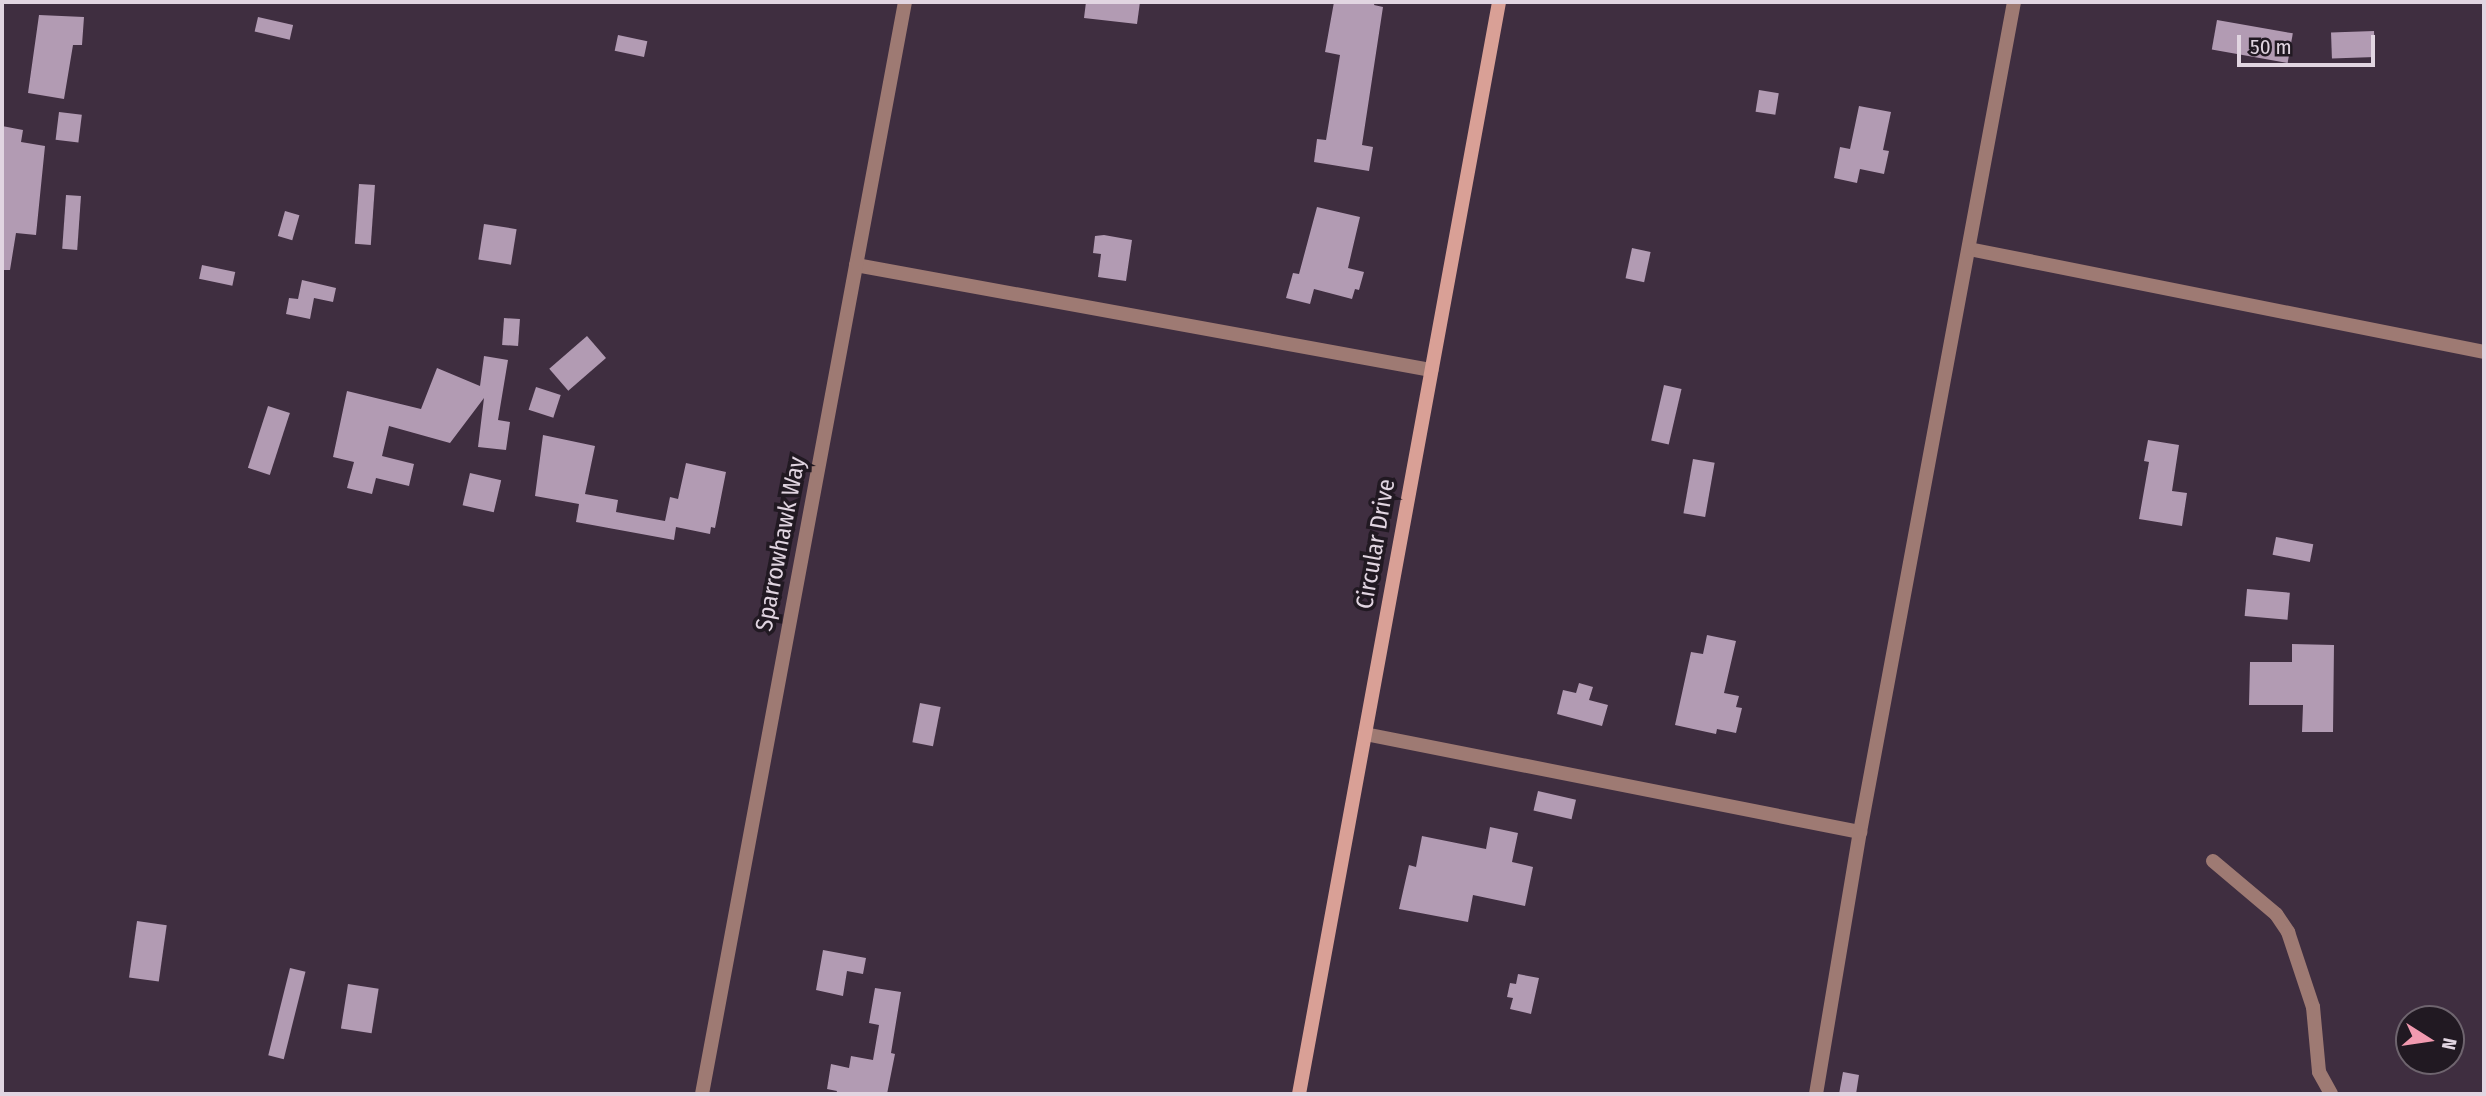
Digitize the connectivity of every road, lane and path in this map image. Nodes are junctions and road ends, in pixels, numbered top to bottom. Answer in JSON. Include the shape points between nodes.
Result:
{"nodes":[{"id":1,"x":905,"y":2,"type":"edge"},
{"id":2,"x":1499,"y":2,"type":"edge"},
{"id":3,"x":2014,"y":2,"type":"edge"},
{"id":4,"x":1969,"y":249,"type":"junction"},
{"id":5,"x":856,"y":265,"type":"junction"},
{"id":6,"x":2484,"y":352,"type":"edge"},
{"id":7,"x":1431,"y":370,"type":"junction"},
{"id":8,"x":1365,"y":734,"type":"junction"},
{"id":9,"x":1860,"y":832,"type":"junction"},
{"id":10,"x":2213,"y":861,"type":"dead end"},
{"id":11,"x":702,"y":1094,"type":"edge"},
{"id":12,"x":1299,"y":1094,"type":"edge"},
{"id":13,"x":1816,"y":1094,"type":"edge"},
{"id":14,"x":2331,"y":1094,"type":"edge"}],
"edges":[{"from":1,"to":5,"type":"street","name":"Sparrowhawk Way"},
{"from":2,"to":7,"type":"street","name":"Circular Drive"},
{"from":3,"to":4,"type":"street"},
{"from":4,"to":6,"type":"street"},
{"from":4,"to":9,"type":"street"},
{"from":5,"to":7,"type":"street"},
{"from":5,"to":11,"type":"street","name":"Sparrowhawk Way"},
{"from":7,"to":8,"type":"street","name":"Circular Drive"},
{"from":8,"to":9,"type":"street"},
{"from":8,"to":12,"type":"street","name":"Circular Drive"},
{"from":9,"to":13,"type":"street"},
{"from":10,"to":14,"type":"street","via":[[2276,914],[2288,932],[2313,1007],[2319,1072]]}]}
